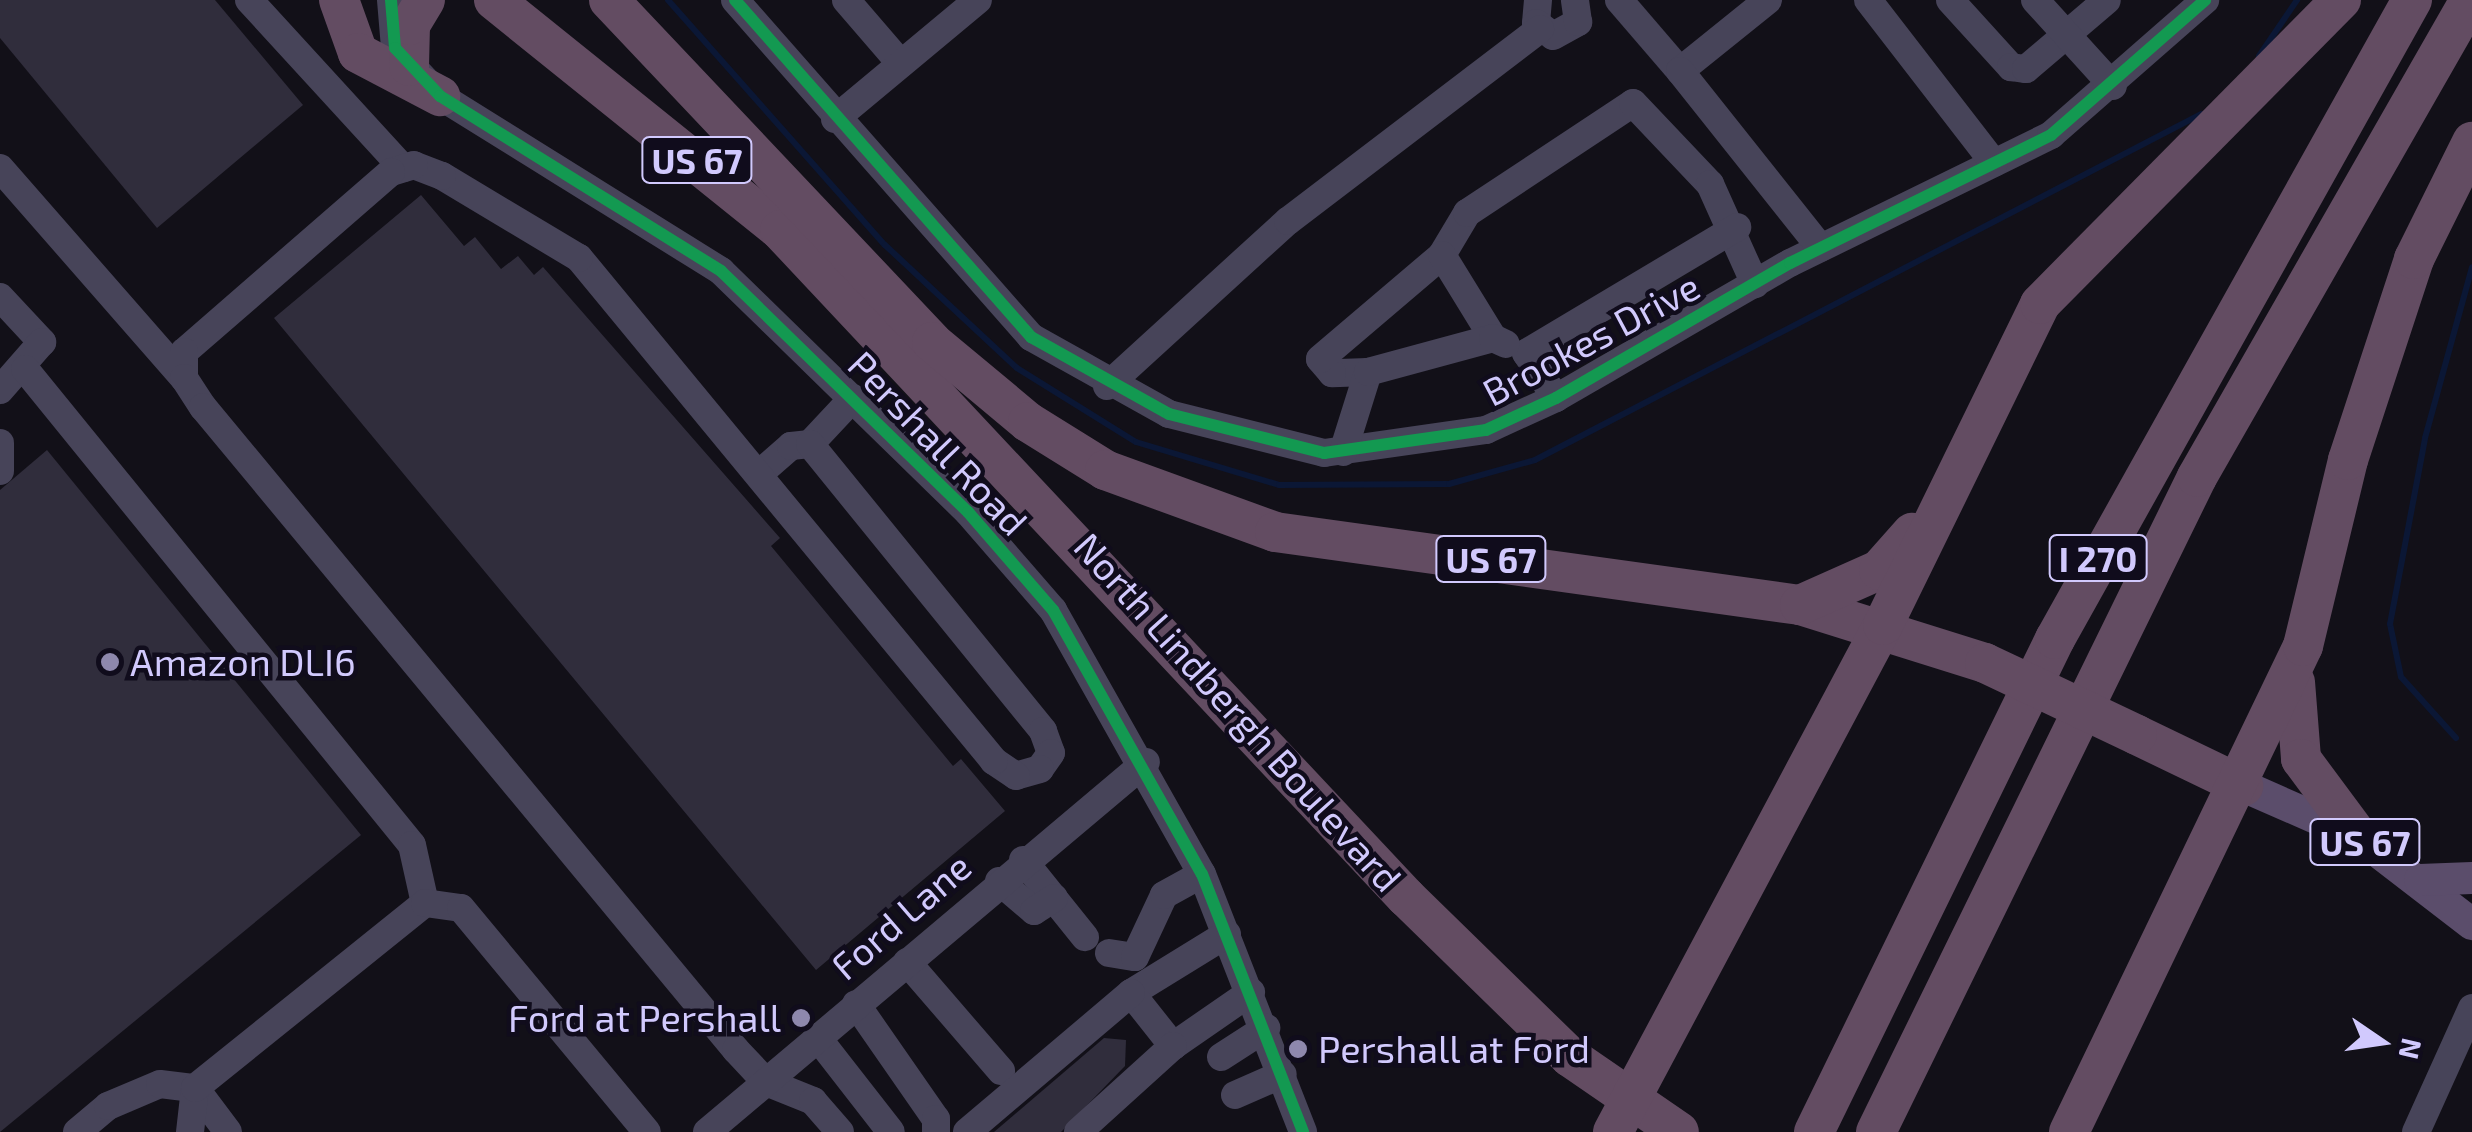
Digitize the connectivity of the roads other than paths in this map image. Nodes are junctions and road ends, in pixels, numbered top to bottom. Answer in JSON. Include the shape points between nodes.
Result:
{"nodes":[{"id":1,"x":250,"y":0,"type":"edge"},
{"id":2,"x":339,"y":0,"type":"edge"},
{"id":3,"x":391,"y":0,"type":"edge"},
{"id":4,"x":424,"y":0,"type":"edge"},
{"id":5,"x":493,"y":0,"type":"edge"},
{"id":6,"x":609,"y":0,"type":"edge"},
{"id":7,"x":735,"y":0,"type":"edge"},
{"id":8,"x":846,"y":0,"type":"edge"},
{"id":9,"x":978,"y":0,"type":"edge"},
{"id":10,"x":1538,"y":0,"type":"edge"},
{"id":11,"x":1576,"y":0,"type":"edge"},
{"id":12,"x":1619,"y":0,"type":"edge"},
{"id":13,"x":1768,"y":0,"type":"edge"},
{"id":14,"x":1868,"y":0,"type":"edge"},
{"id":15,"x":1950,"y":0,"type":"edge"},
{"id":16,"x":2035,"y":0,"type":"edge"},
{"id":17,"x":2107,"y":0,"type":"edge"},
{"id":18,"x":2204,"y":0,"type":"edge"},
{"id":19,"x":2341,"y":0,"type":"edge"},
{"id":20,"x":2412,"y":0,"type":"edge"},
{"id":21,"x":2470,"y":0,"type":"edge"},
{"id":22,"x":1540,"y":29,"type":"junction"},
{"id":23,"x":2067,"y":36,"type":"junction"},
{"id":24,"x":901,"y":64,"type":"junction"},
{"id":25,"x":409,"y":66,"type":"junction"},
{"id":26,"x":1680,"y":71,"type":"junction"},
{"id":27,"x":2112,"y":86,"type":"junction"},
{"id":28,"x":440,"y":96,"type":"junction"},
{"id":29,"x":835,"y":119,"type":"junction"},
{"id":30,"x":2472,"y":142,"type":"edge"},
{"id":31,"x":1994,"y":163,"type":"junction"},
{"id":32,"x":0,"y":168,"type":"edge"},
{"id":33,"x":403,"y":168,"type":"junction"},
{"id":34,"x":1737,"y":227,"type":"junction"},
{"id":35,"x":1822,"y":248,"type":"junction"},
{"id":36,"x":1442,"y":256,"type":"junction"},
{"id":37,"x":1755,"y":284,"type":"junction"},
{"id":38,"x":0,"y":297,"type":"edge"},
{"id":39,"x":1493,"y":338,"type":"junction"},
{"id":40,"x":1526,"y":353,"type":"junction"},
{"id":41,"x":26,"y":369,"type":"junction"},
{"id":42,"x":1368,"y":372,"type":"junction"},
{"id":43,"x":184,"y":378,"type":"junction"},
{"id":44,"x":1107,"y":386,"type":"junction"},
{"id":45,"x":0,"y":390,"type":"edge"},
{"id":46,"x":853,"y":398,"type":"junction"},
{"id":47,"x":1556,"y":398,"type":"junction"},
{"id":48,"x":0,"y":443,"type":"edge"},
{"id":49,"x":810,"y":444,"type":"junction"},
{"id":50,"x":1342,"y":452,"type":"junction"},
{"id":51,"x":0,"y":471,"type":"edge"},
{"id":52,"x":760,"y":473,"type":"junction"},
{"id":53,"x":1951,"y":476,"type":"junction"},
{"id":54,"x":1800,"y":604,"type":"junction"},
{"id":55,"x":1884,"y":625,"type":"junction"},
{"id":56,"x":2297,"y":660,"type":"junction"},
{"id":57,"x":2275,"y":712,"type":"junction"},
{"id":58,"x":1146,"y":762,"type":"junction"},
{"id":59,"x":2243,"y":786,"type":"junction"},
{"id":60,"x":2359,"y":838,"type":"junction"},
{"id":61,"x":1023,"y":860,"type":"junction"},
{"id":62,"x":1202,"y":874,"type":"junction"},
{"id":63,"x":2472,"y":878,"type":"edge"},
{"id":64,"x":2420,"y":880,"type":"junction"},
{"id":65,"x":1000,"y":881,"type":"junction"},
{"id":66,"x":1054,"y":898,"type":"junction"},
{"id":67,"x":424,"y":903,"type":"junction"},
{"id":68,"x":2472,"y":924,"type":"edge"},
{"id":69,"x":1227,"y":934,"type":"junction"},
{"id":70,"x":908,"y":962,"type":"junction"},
{"id":71,"x":1251,"y":992,"type":"junction"},
{"id":72,"x":1131,"y":994,"type":"junction"},
{"id":73,"x":856,"y":1004,"type":"junction"},
{"id":74,"x":2472,"y":1008,"type":"edge"},
{"id":75,"x":1266,"y":1028,"type":"junction"},
{"id":76,"x":818,"y":1037,"type":"junction"},
{"id":77,"x":1173,"y":1046,"type":"junction"},
{"id":78,"x":1221,"y":1057,"type":"dead end"},
{"id":79,"x":1001,"y":1071,"type":"dead end"},
{"id":80,"x":1282,"y":1074,"type":"junction"},
{"id":81,"x":766,"y":1082,"type":"junction"},
{"id":82,"x":195,"y":1088,"type":"junction"},
{"id":83,"x":1235,"y":1095,"type":"dead end"},
{"id":84,"x":1620,"y":1118,"type":"edge"},
{"id":85,"x":78,"y":1132,"type":"edge"},
{"id":86,"x":190,"y":1132,"type":"edge"},
{"id":87,"x":228,"y":1132,"type":"edge"},
{"id":88,"x":647,"y":1132,"type":"edge"},
{"id":89,"x":707,"y":1132,"type":"edge"},
{"id":90,"x":840,"y":1132,"type":"edge"},
{"id":91,"x":891,"y":1132,"type":"edge"},
{"id":92,"x":936,"y":1132,"type":"edge"},
{"id":93,"x":967,"y":1132,"type":"edge"},
{"id":94,"x":1078,"y":1132,"type":"edge"},
{"id":95,"x":1303,"y":1132,"type":"edge"},
{"id":96,"x":1679,"y":1132,"type":"edge"},
{"id":97,"x":1814,"y":1132,"type":"edge"},
{"id":98,"x":1876,"y":1132,"type":"edge"},
{"id":99,"x":2069,"y":1132,"type":"edge"},
{"id":100,"x":2416,"y":1132,"type":"edge"}],
"edges":[{"from":1,"to":33,"type":"street"},
{"from":2,"to":28,"type":"highway","via":[[358,53]]},
{"from":3,"to":25,"type":"street","name":"Pershall Road","via":[[389,27]]},
{"from":4,"to":25,"type":"highway","via":[[410,25]]},
{"from":5,"to":84,"type":"highway","name":"North Lindbergh Boulevard","number":"US 67","via":[[724,181],[833,281]]},
{"from":6,"to":54,"type":"highway","name":"North Lindbergh Boulevard","number":"US 67","via":[[932,342],[1028,422],[1105,470],[1275,532]]},
{"from":7,"to":29,"type":"street","name":"Brookes Drive"},
{"from":8,"to":24,"type":"street"},
{"from":9,"to":24,"type":"street"},
{"from":10,"to":22,"type":"street"},
{"from":11,"to":22,"type":"street","via":[[1578,22],[1568,34]]},
{"from":12,"to":26,"type":"street"},
{"from":13,"to":26,"type":"street"},
{"from":14,"to":31,"type":"street"},
{"from":15,"to":23,"type":"street","via":[[2011,66],[2026,69]]},
{"from":16,"to":23,"type":"street"},
{"from":17,"to":23,"type":"street"},
{"from":18,"to":27,"type":"street","name":"Brookes Drive"},
{"from":19,"to":53,"type":"highway","via":[[2040,304]]},
{"from":20,"to":97,"type":"highway","number":"I 270","via":[[2046,656]]},
{"from":21,"to":98,"type":"highway","number":"I 270","via":[[2197,477]]},
{"from":22,"to":44,"type":"street","via":[[1288,221]]},
{"from":23,"to":27,"type":"street"},
{"from":24,"to":29,"type":"street"},
{"from":25,"to":28,"type":"street","name":"Pershall Road"},
{"from":26,"to":35,"type":"street"},
{"from":27,"to":31,"type":"street","name":"Brookes Drive","via":[[2051,135]]},
{"from":28,"to":46,"type":"street","name":"Pershall Road","via":[[721,271]]},
{"from":29,"to":44,"type":"street","name":"Brookes Drive","via":[[1032,337]]},
{"from":30,"to":56,"type":"highway","via":[[2408,278],[2348,460]]},
{"from":31,"to":35,"type":"street","name":"Brookes Drive"},
{"from":32,"to":43,"type":"street"},
{"from":33,"to":43,"type":"street","via":[[201,329],[184,352]]},
{"from":33,"to":52,"type":"street","via":[[442,176],[579,258]]},
{"from":34,"to":36,"type":"street","via":[[1633,103],[1467,213]]},
{"from":34,"to":37,"type":"street"},
{"from":34,"to":40,"type":"street"},
{"from":35,"to":37,"type":"street","name":"Brookes Drive"},
{"from":36,"to":39,"type":"street"},
{"from":36,"to":42,"type":"street","via":[[1320,359],[1332,373]]},
{"from":37,"to":47,"type":"street","name":"Brookes Drive"},
{"from":38,"to":41,"type":"street","via":[[42,342]]},
{"from":39,"to":40,"type":"street"},
{"from":39,"to":42,"type":"street"},
{"from":40,"to":47,"type":"street"},
{"from":41,"to":45,"type":"street"},
{"from":41,"to":67,"type":"street","via":[[414,848]]},
{"from":42,"to":50,"type":"street"},
{"from":43,"to":81,"type":"street"},
{"from":44,"to":50,"type":"street","name":"Brookes Drive","via":[[1252,442]]},
{"from":46,"to":49,"type":"street"},
{"from":46,"to":58,"type":"street","name":"Pershall Road","via":[[1054,610]]},
{"from":47,"to":50,"type":"street","name":"Brookes Drive","via":[[1486,430]]},
{"from":48,"to":51,"type":"street"},
{"from":49,"to":52,"type":"street","via":[[791,446]]},
{"from":49,"to":52,"type":"street","via":[[1044,731],[1050,753],[1040,769],[1016,776],[994,762]]},
{"from":53,"to":54,"type":"highway","via":[[1879,570]]},
{"from":53,"to":55,"type":"highway"},
{"from":54,"to":55,"type":"highway","name":"North Lindbergh Boulevard","number":"US 67"},
{"from":55,"to":59,"type":"highway","name":"North Lindbergh Boulevard","number":"US 67","bridge":true,"via":[[1985,664]]},
{"from":55,"to":84,"type":"highway"},
{"from":56,"to":57,"type":"highway"},
{"from":56,"to":60,"type":"highway","via":[[2301,759]]},
{"from":57,"to":59,"type":"highway"},
{"from":57,"to":60,"type":"highway","via":[[2283,766]]},
{"from":58,"to":61,"type":"street","name":"Ford Lane"},
{"from":58,"to":62,"type":"street","name":"Pershall Road"},
{"from":59,"to":60,"type":"main road","name":"North Lindbergh Boulevard","number":"US 67"},
{"from":59,"to":99,"type":"highway"},
{"from":60,"to":64,"type":"main road","name":"North Lindbergh Boulevard","number":"US 67"},
{"from":61,"to":65,"type":"street","name":"Ford Lane"},
{"from":61,"to":66,"type":"street"},
{"from":62,"to":66,"type":"street","via":[[1164,895],[1135,957],[1097,945]]},
{"from":62,"to":69,"type":"street","name":"Pershall Road"},
{"from":63,"to":64,"type":"main road"},
{"from":64,"to":68,"type":"main road","name":"North Lindbergh Boulevard","number":"US 67"},
{"from":65,"to":66,"type":"street","via":[[1034,911]]},
{"from":65,"to":70,"type":"street","name":"Ford Lane"},
{"from":67,"to":82,"type":"street"},
{"from":67,"to":88,"type":"street","via":[[462,908]]},
{"from":69,"to":71,"type":"street","name":"Pershall Road"},
{"from":69,"to":72,"type":"street"},
{"from":70,"to":73,"type":"street","name":"Ford Lane"},
{"from":70,"to":79,"type":"street"},
{"from":71,"to":75,"type":"street","name":"Pershall Road"},
{"from":71,"to":77,"type":"street"},
{"from":72,"to":77,"type":"street"},
{"from":72,"to":93,"type":"street"},
{"from":73,"to":76,"type":"street","name":"Ford Lane"},
{"from":73,"to":92,"type":"street","via":[[936,1118]]},
{"from":74,"to":100,"type":"street"},
{"from":75,"to":78,"type":"street"},
{"from":75,"to":80,"type":"street","name":"Pershall Road"},
{"from":76,"to":81,"type":"street","name":"Ford Lane"},
{"from":76,"to":91,"type":"street"},
{"from":77,"to":94,"type":"street"},
{"from":80,"to":83,"type":"street"},
{"from":80,"to":95,"type":"street","name":"Pershall Road"},
{"from":81,"to":89,"type":"street","name":"Ford Lane"},
{"from":81,"to":90,"type":"street","via":[[813,1102]]},
{"from":82,"to":85,"type":"street","via":[[160,1084],[108,1106]]},
{"from":82,"to":86,"type":"street"},
{"from":82,"to":87,"type":"street"},
{"from":84,"to":96,"type":"highway","name":"North Lindbergh Boulevard","number":"US 67"}]}
